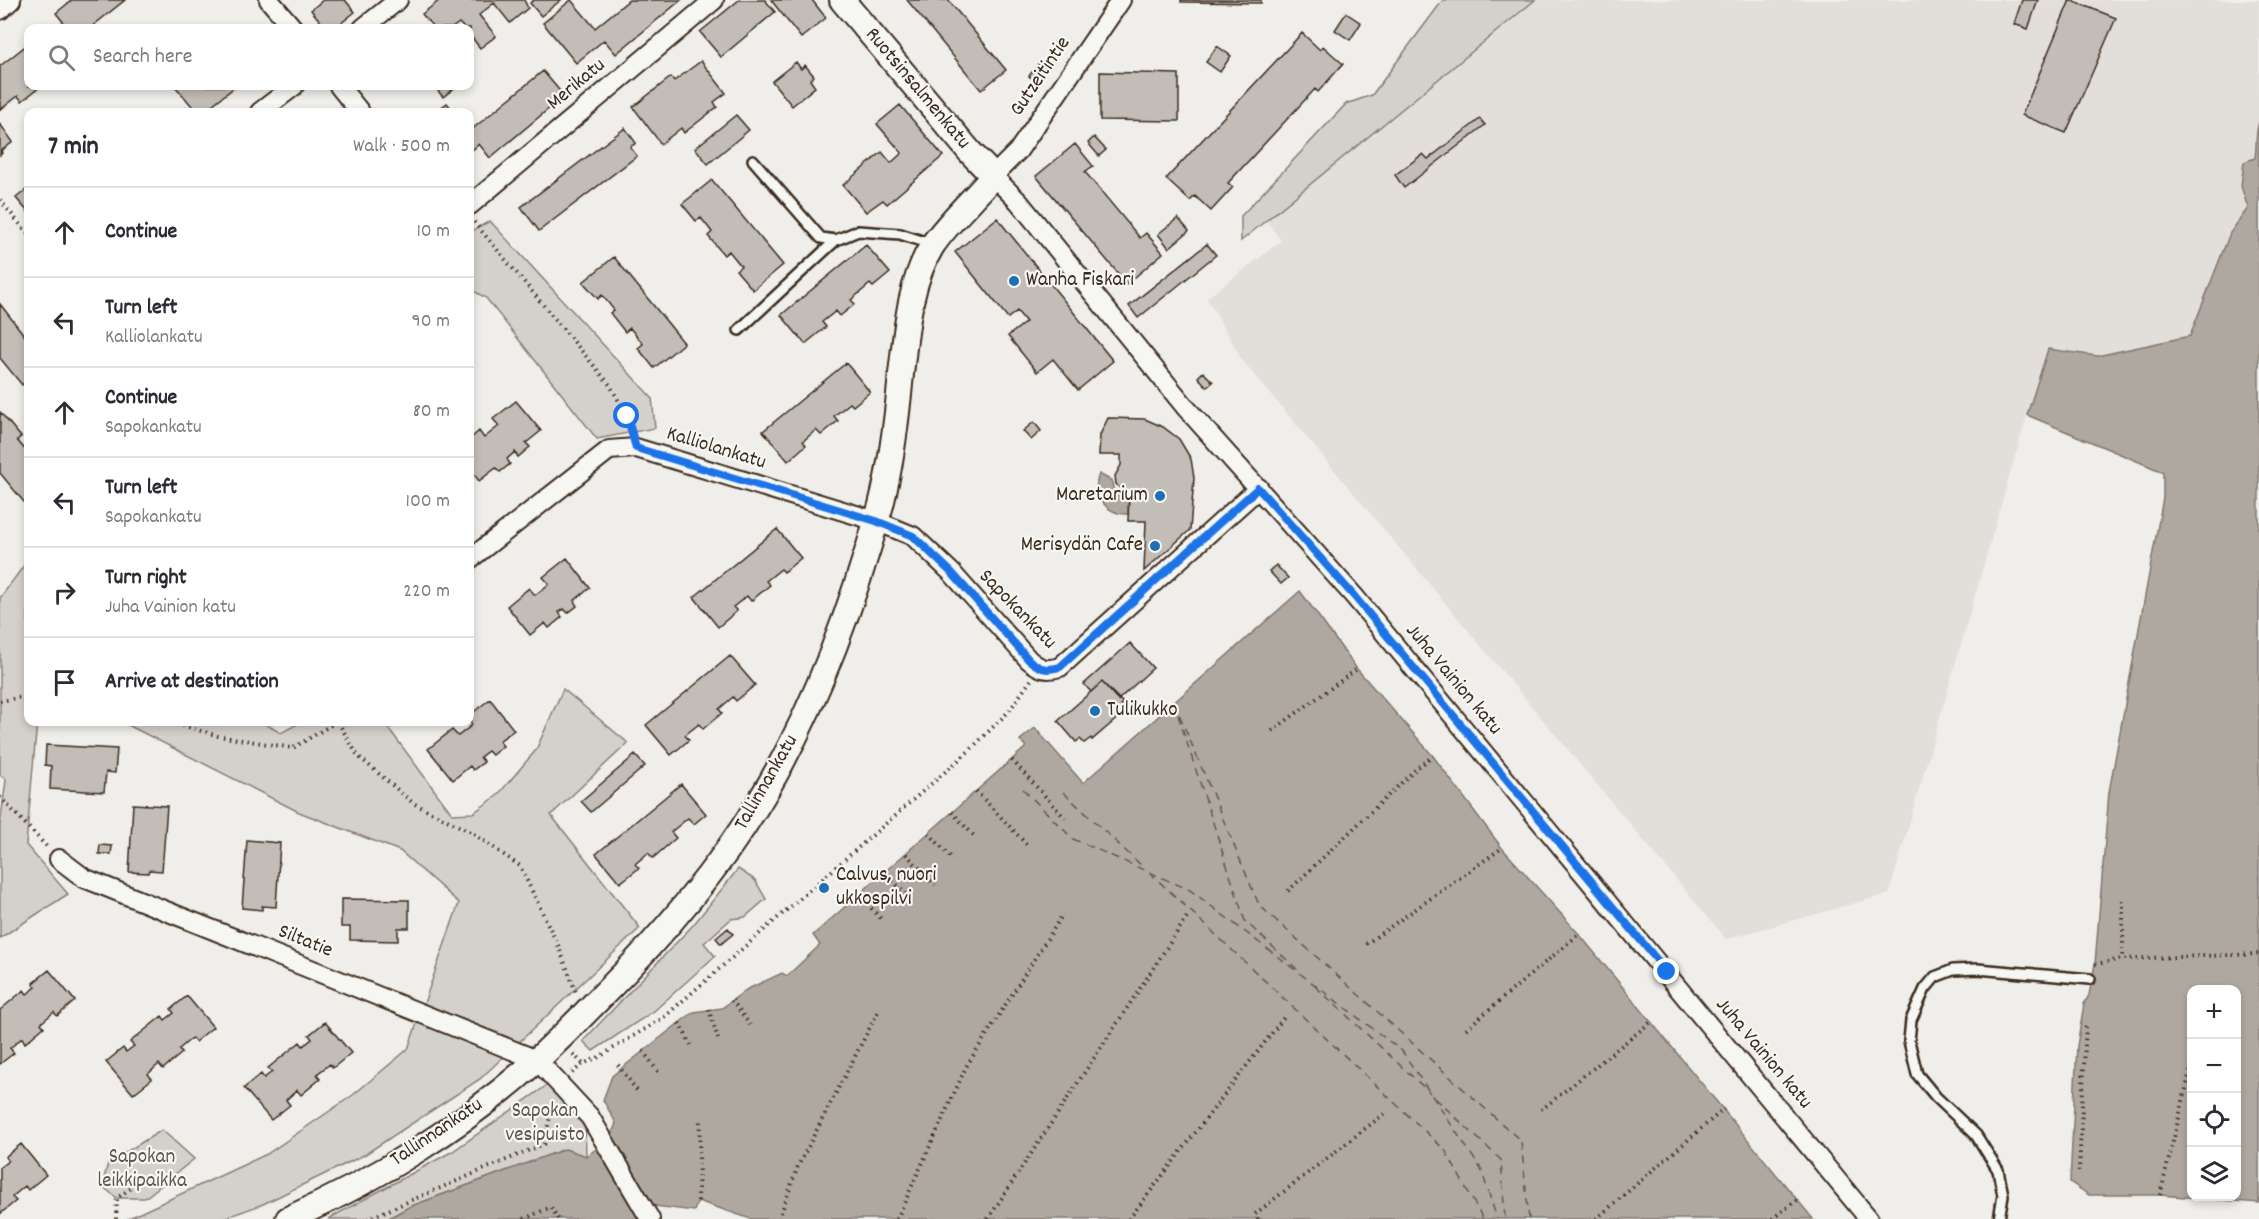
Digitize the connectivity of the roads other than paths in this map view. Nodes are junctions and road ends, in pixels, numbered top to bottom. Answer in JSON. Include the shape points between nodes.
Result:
{"nodes":[{"id":1,"x":11,"y":0,"type":"edge"},
{"id":2,"x":269,"y":0,"type":"edge"},
{"id":3,"x":398,"y":0,"type":"edge"},
{"id":4,"x":714,"y":0,"type":"edge"},
{"id":5,"x":842,"y":0,"type":"edge"},
{"id":6,"x":1121,"y":0,"type":"edge"},
{"id":7,"x":0,"y":10,"type":"edge"},
{"id":8,"x":289,"y":24,"type":"edge"},
{"id":9,"x":368,"y":24,"type":"edge"},
{"id":10,"x":289,"y":90,"type":"edge"},
{"id":11,"x":342,"y":90,"type":"edge"},
{"id":12,"x":265,"y":108,"type":"edge"},
{"id":13,"x":357,"y":108,"type":"edge"},
{"id":14,"x":753,"y":160,"type":"dead end"},
{"id":15,"x":993,"y":176,"type":"junction"},
{"id":16,"x":474,"y":202,"type":"edge"},
{"id":17,"x":836,"y":240,"type":"junction"},
{"id":18,"x":933,"y":245,"type":"junction"},
{"id":19,"x":739,"y":330,"type":"dead end"},
{"id":20,"x":1258,"y":488,"type":"junction"},
{"id":21,"x":876,"y":521,"type":"junction"},
{"id":22,"x":474,"y":556,"type":"edge"},
{"id":23,"x":59,"y":859,"type":"road end"},
{"id":24,"x":2090,"y":979,"type":"dead end"},
{"id":25,"x":537,"y":1060,"type":"junction"},
{"id":26,"x":288,"y":1219,"type":"edge"},
{"id":27,"x":650,"y":1219,"type":"edge"},
{"id":28,"x":1869,"y":1219,"type":"edge"},
{"id":29,"x":1999,"y":1219,"type":"edge"}],
"edges":[{"from":1,"to":7,"type":"street"},
{"from":2,"to":8,"type":"street"},
{"from":3,"to":9,"type":"street"},
{"from":4,"to":16,"type":"street","name":"Merikatu"},
{"from":5,"to":15,"type":"street","name":"Ruotsinsalmenkatu"},
{"from":6,"to":15,"type":"street","name":"Gutzeitintie","via":[[1018,151]]},
{"from":10,"to":12,"type":"street"},
{"from":11,"to":13,"type":"street"},
{"from":14,"to":17,"type":"lane","via":[[821,238]]},
{"from":15,"to":18,"type":"street","name":"Tallinnankatu"},
{"from":15,"to":20,"type":"street","name":"Juha Vainion katu"},
{"from":17,"to":18,"type":"lane","via":[[858,231],[900,234]]},
{"from":17,"to":19,"type":"lane"},
{"from":18,"to":21,"type":"street","name":"Tallinnankatu","via":[[916,284],[909,317],[889,468]]},
{"from":20,"to":21,"type":"street","name":"Sapokankatu","via":[[1060,667],[1048,670],[1029,660],[952,573],[913,536]]},
{"from":20,"to":28,"type":"street","name":"Juha Vainion katu","via":[[1354,596]]},
{"from":21,"to":22,"type":"street","name":"Kalliolankatu","via":[[636,448],[609,450]]},
{"from":21,"to":25,"type":"street","name":"Tallinnankatu","via":[[815,691],[759,803],[720,862],[637,960]]},
{"from":23,"to":25,"type":"street","name":"Siltatie","via":[[84,878]]},
{"from":24,"to":29,"type":"lane","via":[[1953,970],[1935,977],[1911,1020],[1909,1041],[1917,1074],[1976,1135],[1998,1170],[2004,1196]]},
{"from":25,"to":26,"type":"street","name":"Tallinnankatu","via":[[412,1153]]},
{"from":25,"to":27,"type":"street","via":[[590,1117]]}]}
